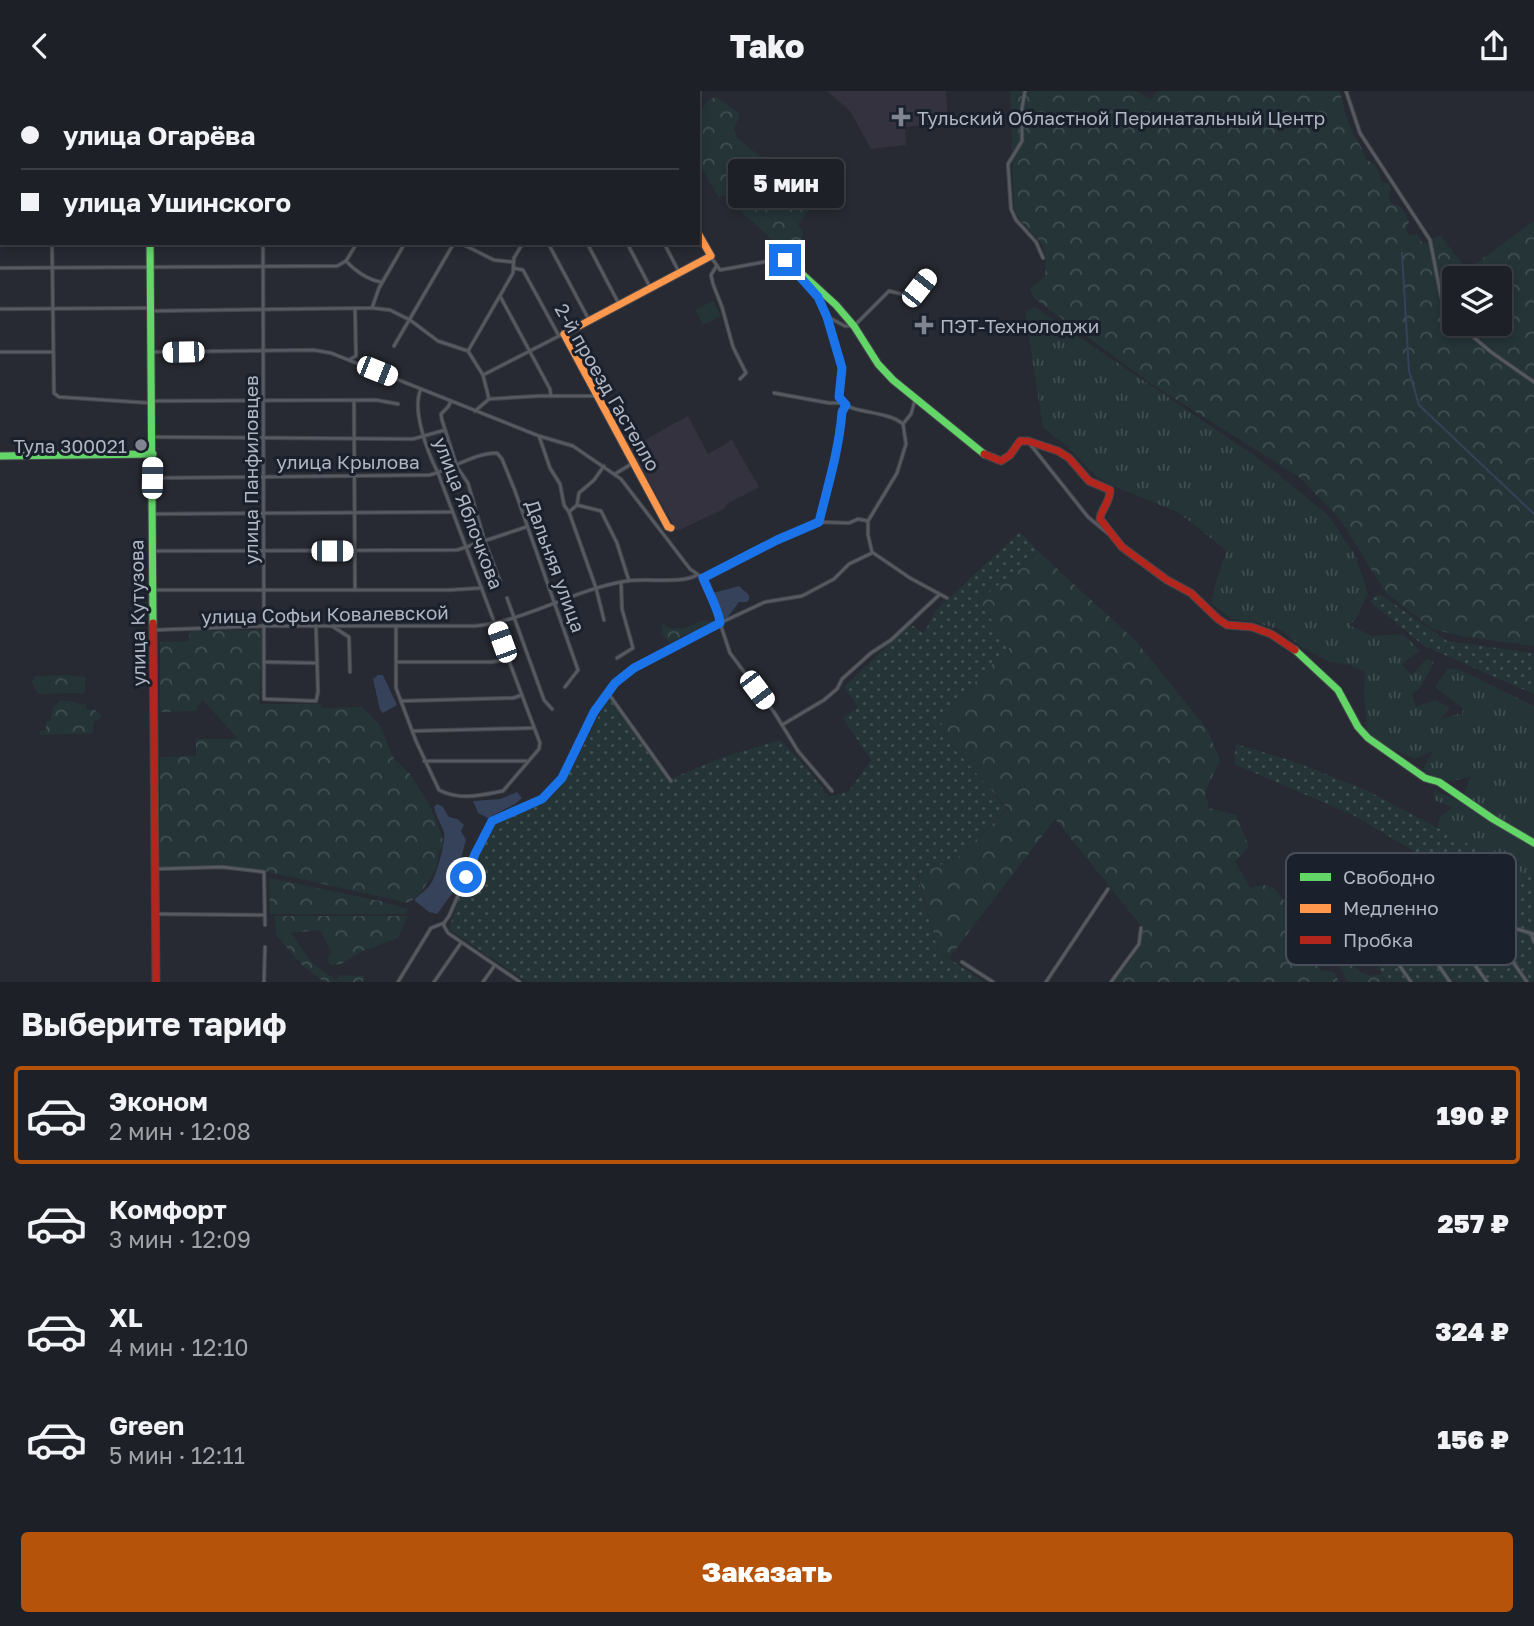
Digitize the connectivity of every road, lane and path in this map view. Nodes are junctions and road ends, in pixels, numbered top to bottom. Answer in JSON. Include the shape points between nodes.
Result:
{"nodes":[{"id":1,"x":1025,"y":91,"type":"edge"},
{"id":2,"x":1346,"y":91,"type":"edge"},
{"id":3,"x":700,"y":237,"type":"edge"},
{"id":4,"x":51,"y":245,"type":"edge"},
{"id":5,"x":150,"y":245,"type":"edge"},
{"id":6,"x":263,"y":245,"type":"edge"},
{"id":7,"x":356,"y":245,"type":"edge"},
{"id":8,"x":404,"y":245,"type":"edge"},
{"id":9,"x":453,"y":245,"type":"edge"},
{"id":10,"x":464,"y":245,"type":"edge"},
{"id":11,"x":522,"y":245,"type":"edge"},
{"id":12,"x":549,"y":245,"type":"edge"},
{"id":13,"x":588,"y":245,"type":"edge"},
{"id":14,"x":628,"y":245,"type":"edge"},
{"id":15,"x":665,"y":245,"type":"edge"},
{"id":16,"x":711,"y":256,"type":"junction"},
{"id":17,"x":1043,"y":258,"type":"dead end"},
{"id":18,"x":345,"y":261,"type":"junction"},
{"id":19,"x":513,"y":262,"type":"junction"},
{"id":20,"x":789,"y":262,"type":"junction"},
{"id":21,"x":150,"y":266,"type":"junction"},
{"id":22,"x":263,"y":266,"type":"junction"},
{"id":23,"x":716,"y":267,"type":"junction"},
{"id":24,"x":0,"y":268,"type":"edge"},
{"id":25,"x":52,"y":268,"type":"junction"},
{"id":26,"x":513,"y":268,"type":"junction"},
{"id":27,"x":679,"y":272,"type":"junction"},
{"id":28,"x":931,"y":272,"type":"dead end"},
{"id":29,"x":382,"y":282,"type":"junction"},
{"id":30,"x":650,"y":287,"type":"junction"},
{"id":31,"x":500,"y":296,"type":"junction"},
{"id":32,"x":1442,"y":301,"type":"edge"},
{"id":33,"x":619,"y":304,"type":"junction"},
{"id":34,"x":372,"y":307,"type":"junction"},
{"id":35,"x":355,"y":308,"type":"junction"},
{"id":36,"x":0,"y":309,"type":"edge"},
{"id":37,"x":51,"y":309,"type":"junction"},
{"id":38,"x":151,"y":309,"type":"junction"},
{"id":39,"x":263,"y":309,"type":"junction"},
{"id":40,"x":827,"y":317,"type":"junction"},
{"id":41,"x":410,"y":320,"type":"junction"},
{"id":42,"x":589,"y":320,"type":"junction"},
{"id":43,"x":854,"y":326,"type":"junction"},
{"id":44,"x":562,"y":335,"type":"junction"},
{"id":45,"x":1472,"y":336,"type":"edge"},
{"id":46,"x":394,"y":346,"type":"dead end"},
{"id":47,"x":263,"y":351,"type":"junction"},
{"id":48,"x":468,"y":351,"type":"junction"},
{"id":49,"x":530,"y":351,"type":"junction"},
{"id":50,"x":0,"y":352,"type":"edge"},
{"id":51,"x":53,"y":352,"type":"junction"},
{"id":52,"x":152,"y":352,"type":"junction"},
{"id":53,"x":349,"y":360,"type":"junction"},
{"id":54,"x":484,"y":375,"type":"junction"},
{"id":55,"x":740,"y":379,"type":"dead end"},
{"id":56,"x":1534,"y":382,"type":"edge"},
{"id":57,"x":421,"y":389,"type":"junction"},
{"id":58,"x":774,"y":393,"type":"dead end"},
{"id":59,"x":839,"y":394,"type":"junction"},
{"id":60,"x":551,"y":396,"type":"junction"},
{"id":61,"x":596,"y":396,"type":"junction"},
{"id":62,"x":489,"y":400,"type":"junction"},
{"id":63,"x":915,"y":400,"type":"junction"},
{"id":64,"x":264,"y":401,"type":"junction"},
{"id":65,"x":354,"y":401,"type":"junction"},
{"id":66,"x":451,"y":401,"type":"junction"},
{"id":67,"x":152,"y":402,"type":"junction"},
{"id":68,"x":832,"y":403,"type":"junction"},
{"id":69,"x":398,"y":404,"type":"dead end"},
{"id":70,"x":844,"y":404,"type":"junction"},
{"id":71,"x":475,"y":411,"type":"junction"},
{"id":72,"x":903,"y":424,"type":"junction"},
{"id":73,"x":445,"y":430,"type":"junction"},
{"id":74,"x":539,"y":436,"type":"junction"},
{"id":75,"x":152,"y":437,"type":"junction"},
{"id":76,"x":425,"y":437,"type":"junction"},
{"id":77,"x":264,"y":439,"type":"junction"},
{"id":78,"x":355,"y":439,"type":"junction"},
{"id":79,"x":1028,"y":441,"type":"junction"},
{"id":80,"x":497,"y":453,"type":"joint"},
{"id":81,"x":153,"y":454,"type":"junction"},
{"id":82,"x":0,"y":456,"type":"edge"},
{"id":83,"x":633,"y":463,"type":"junction"},
{"id":84,"x":604,"y":466,"type":"junction"},
{"id":85,"x":457,"y":467,"type":"junction"},
{"id":86,"x":439,"y":473,"type":"junction"},
{"id":87,"x":615,"y":474,"type":"junction"},
{"id":88,"x":265,"y":475,"type":"junction"},
{"id":89,"x":355,"y":476,"type":"junction"},
{"id":90,"x":152,"y":478,"type":"junction"},
{"id":91,"x":578,"y":505,"type":"junction"},
{"id":92,"x":453,"y":512,"type":"junction"},
{"id":93,"x":569,"y":512,"type":"junction"},
{"id":94,"x":265,"y":513,"type":"junction"},
{"id":95,"x":355,"y":513,"type":"junction"},
{"id":96,"x":152,"y":514,"type":"junction"},
{"id":97,"x":869,"y":520,"type":"junction"},
{"id":98,"x":819,"y":522,"type":"junction"},
{"id":99,"x":527,"y":526,"type":"junction"},
{"id":100,"x":671,"y":528,"type":"dead end"},
{"id":101,"x":1115,"y":540,"type":"junction"},
{"id":102,"x":485,"y":542,"type":"junction"},
{"id":103,"x":466,"y":548,"type":"junction"},
{"id":104,"x":152,"y":551,"type":"junction"},
{"id":105,"x":265,"y":551,"type":"junction"},
{"id":106,"x":354,"y":551,"type":"junction"},
{"id":107,"x":872,"y":552,"type":"junction"},
{"id":108,"x":697,"y":575,"type":"junction"},
{"id":109,"x":703,"y":578,"type":"junction"},
{"id":110,"x":500,"y":581,"type":"dead end"},
{"id":111,"x":629,"y":581,"type":"junction"},
{"id":112,"x":621,"y":582,"type":"junction"},
{"id":113,"x":482,"y":588,"type":"junction"},
{"id":114,"x":596,"y":588,"type":"junction"},
{"id":115,"x":265,"y":589,"type":"junction"},
{"id":116,"x":153,"y":590,"type":"junction"},
{"id":117,"x":355,"y":590,"type":"junction"},
{"id":118,"x":939,"y":595,"type":"junction"},
{"id":119,"x":507,"y":598,"type":"dead end"},
{"id":120,"x":947,"y":598,"type":"dead end"},
{"id":121,"x":554,"y":602,"type":"junction"},
{"id":122,"x":514,"y":616,"type":"junction"},
{"id":123,"x":604,"y":620,"type":"dead end"},
{"id":124,"x":720,"y":620,"type":"junction"},
{"id":125,"x":496,"y":624,"type":"junction"},
{"id":126,"x":265,"y":626,"type":"junction"},
{"id":127,"x":316,"y":626,"type":"junction"},
{"id":128,"x":332,"y":627,"type":"junction"},
{"id":129,"x":396,"y":627,"type":"junction"},
{"id":130,"x":154,"y":630,"type":"junction"},
{"id":131,"x":509,"y":659,"type":"junction"},
{"id":132,"x":617,"y":659,"type":"dead end"},
{"id":133,"x":264,"y":662,"type":"junction"},
{"id":134,"x":396,"y":662,"type":"junction"},
{"id":135,"x":316,"y":663,"type":"junction"},
{"id":136,"x":349,"y":672,"type":"dead end"},
{"id":137,"x":565,"y":687,"type":"dead end"},
{"id":138,"x":608,"y":693,"type":"junction"},
{"id":139,"x":522,"y":695,"type":"junction"},
{"id":140,"x":401,"y":701,"type":"junction"},
{"id":141,"x":552,"y":709,"type":"dead end"},
{"id":142,"x":782,"y":725,"type":"junction"},
{"id":143,"x":533,"y":727,"type":"junction"},
{"id":144,"x":414,"y":731,"type":"junction"},
{"id":145,"x":424,"y":761,"type":"junction"},
{"id":146,"x":528,"y":761,"type":"junction"},
{"id":147,"x":671,"y":781,"type":"dead end"},
{"id":148,"x":832,"y":792,"type":"dead end"},
{"id":149,"x":1534,"y":843,"type":"edge"},
{"id":150,"x":156,"y":869,"type":"junction"},
{"id":151,"x":1108,"y":889,"type":"dead end"},
{"id":152,"x":156,"y":914,"type":"junction"},
{"id":153,"x":265,"y":915,"type":"junction"},
{"id":154,"x":444,"y":923,"type":"junction"},
{"id":155,"x":265,"y":926,"type":"dead end"},
{"id":156,"x":1141,"y":928,"type":"dead end"},
{"id":157,"x":1532,"y":933,"type":"edge"},
{"id":158,"x":1534,"y":942,"type":"edge"},
{"id":159,"x":461,"y":943,"type":"junction"},
{"id":160,"x":265,"y":947,"type":"dead end"},
{"id":161,"x":962,"y":962,"type":"dead end"},
{"id":162,"x":495,"y":965,"type":"junction"},
{"id":163,"x":1399,"y":965,"type":"edge"},
{"id":164,"x":1438,"y":965,"type":"edge"},
{"id":165,"x":1475,"y":965,"type":"edge"},
{"id":166,"x":1515,"y":965,"type":"edge"},
{"id":167,"x":156,"y":982,"type":"edge"},
{"id":168,"x":264,"y":982,"type":"edge"},
{"id":169,"x":398,"y":982,"type":"edge"},
{"id":170,"x":434,"y":982,"type":"edge"},
{"id":171,"x":483,"y":982,"type":"edge"},
{"id":172,"x":520,"y":982,"type":"edge"},
{"id":173,"x":993,"y":982,"type":"edge"},
{"id":174,"x":1046,"y":982,"type":"edge"},
{"id":175,"x":1111,"y":982,"type":"edge"},
{"id":176,"x":1411,"y":982,"type":"edge"},
{"id":177,"x":1450,"y":982,"type":"edge"},
{"id":178,"x":1487,"y":982,"type":"edge"},
{"id":179,"x":1527,"y":982,"type":"edge"}],
"edges":[{"from":1,"to":17,"type":"street","via":[[1022,142],[1008,164],[1008,177],[1016,219],[1037,242]]},
{"from":2,"to":32,"type":"street","via":[[1360,133],[1430,240]]},
{"from":3,"to":16,"type":"street"},
{"from":4,"to":25,"type":"street"},
{"from":5,"to":21,"type":"street","name":"улица Кутузова"},
{"from":6,"to":22,"type":"street","name":"улица Панфиловцев"},
{"from":7,"to":18,"type":"street"},
{"from":8,"to":29,"type":"street"},
{"from":9,"to":41,"type":"street"},
{"from":10,"to":19,"type":"street","via":[[494,260]]},
{"from":11,"to":19,"type":"street"},
{"from":12,"to":42,"type":"street"},
{"from":13,"to":33,"type":"street"},
{"from":14,"to":30,"type":"street"},
{"from":15,"to":27,"type":"street"},
{"from":16,"to":23,"type":"street"},
{"from":16,"to":27,"type":"street"},
{"from":18,"to":22,"type":"street","via":[[337,266]]},
{"from":18,"to":29,"type":"street"},
{"from":19,"to":26,"type":"street"},
{"from":20,"to":23,"type":"street","via":[[780,259],[725,270]]},
{"from":20,"to":40,"type":"street","via":[[818,297]]},
{"from":20,"to":43,"type":"street"},
{"from":21,"to":22,"type":"street"},
{"from":21,"to":25,"type":"street"},
{"from":21,"to":38,"type":"street","name":"улица Кутузова"},
{"from":22,"to":39,"type":"street","name":"улица Панфиловцев"},
{"from":23,"to":55,"type":"street","via":[[711,275],[713,284],[746,373]]},
{"from":24,"to":25,"type":"street"},
{"from":25,"to":37,"type":"street"},
{"from":26,"to":31,"type":"street"},
{"from":26,"to":44,"type":"street","name":"2-й проезд Гастелло","via":[[523,270]]},
{"from":27,"to":30,"type":"street"},
{"from":28,"to":43,"type":"street","via":[[910,296],[889,291]]},
{"from":29,"to":34,"type":"street"},
{"from":30,"to":33,"type":"street"},
{"from":31,"to":48,"type":"street"},
{"from":31,"to":49,"type":"street"},
{"from":33,"to":42,"type":"street"},
{"from":34,"to":35,"type":"street"},
{"from":34,"to":41,"type":"street"},
{"from":35,"to":39,"type":"street"},
{"from":35,"to":53,"type":"street","via":[[356,356]]},
{"from":36,"to":37,"type":"street"},
{"from":37,"to":38,"type":"street"},
{"from":37,"to":51,"type":"street"},
{"from":38,"to":39,"type":"street"},
{"from":38,"to":52,"type":"street","name":"улица Кутузова"},
{"from":39,"to":47,"type":"street","name":"улица Панфиловцев"},
{"from":40,"to":43,"type":"street"},
{"from":40,"to":59,"type":"street","via":[[842,368]]},
{"from":41,"to":46,"type":"street"},
{"from":41,"to":48,"type":"street","via":[[438,341]]},
{"from":42,"to":44,"type":"street"},
{"from":43,"to":63,"type":"street","via":[[878,364]]},
{"from":44,"to":49,"type":"street"},
{"from":44,"to":61,"type":"street","name":"2-й проезд Гастелло"},
{"from":45,"to":56,"type":"street"},
{"from":47,"to":52,"type":"street"},
{"from":47,"to":53,"type":"street","via":[[313,350]]},
{"from":47,"to":64,"type":"street","name":"улица Панфиловцев"},
{"from":48,"to":54,"type":"street"},
{"from":49,"to":54,"type":"street"},
{"from":49,"to":60,"type":"street"},
{"from":50,"to":51,"type":"street"},
{"from":51,"to":67,"type":"street","via":[[57,397]]},
{"from":52,"to":67,"type":"street","name":"улица Кутузова"},
{"from":53,"to":57,"type":"street"},
{"from":54,"to":62,"type":"street"},
{"from":57,"to":66,"type":"street"},
{"from":57,"to":76,"type":"street","name":"улица Яблочкова","via":[[416,398]]},
{"from":58,"to":68,"type":"street"},
{"from":59,"to":68,"type":"street"},
{"from":59,"to":70,"type":"street"},
{"from":60,"to":61,"type":"street"},
{"from":60,"to":62,"type":"street"},
{"from":61,"to":83,"type":"street","name":"2-й проезд Гастелло"},
{"from":62,"to":71,"type":"street"},
{"from":63,"to":72,"type":"street"},
{"from":63,"to":79,"type":"street","via":[[992,459],[1001,461],[1020,441]]},
{"from":64,"to":65,"type":"street"},
{"from":64,"to":67,"type":"street"},
{"from":64,"to":77,"type":"street","name":"улица Панфиловцев"},
{"from":65,"to":69,"type":"street"},
{"from":65,"to":78,"type":"street"},
{"from":66,"to":71,"type":"street"},
{"from":66,"to":73,"type":"street","name":"улица Яблочкова","via":[[441,414]]},
{"from":67,"to":75,"type":"street","name":"улица Кутузова"},
{"from":68,"to":70,"type":"street"},
{"from":70,"to":72,"type":"street","via":[[883,413]]},
{"from":70,"to":98,"type":"street","via":[[834,470]]},
{"from":71,"to":74,"type":"street"},
{"from":72,"to":97,"type":"street","via":[[906,444],[897,473]]},
{"from":73,"to":76,"type":"street"},
{"from":73,"to":85,"type":"street","name":"улица Яблочкова"},
{"from":74,"to":84,"type":"street","via":[[572,446]]},
{"from":74,"to":93,"type":"street"},
{"from":75,"to":77,"type":"street"},
{"from":75,"to":81,"type":"street","name":"улица Кутузова"},
{"from":76,"to":78,"type":"street"},
{"from":76,"to":86,"type":"street","name":"улица Яблочкова"},
{"from":77,"to":78,"type":"street"},
{"from":77,"to":88,"type":"street","name":"улица Панфиловцев"},
{"from":78,"to":89,"type":"street"},
{"from":79,"to":101,"type":"street","via":[[1088,517]]},
{"from":79,"to":101,"type":"street","via":[[1058,451],[1089,481],[1110,491],[1100,519]]},
{"from":80,"to":85,"type":"street","name":"улица Крылова","via":[[473,457]]},
{"from":80,"to":99,"type":"street","name":"Дальняя улица"},
{"from":81,"to":82,"type":"street"},
{"from":81,"to":90,"type":"street","name":"улица Кутузова"},
{"from":83,"to":87,"type":"street"},
{"from":83,"to":100,"type":"street","name":"2-й проезд Гастелло"},
{"from":84,"to":87,"type":"street"},
{"from":84,"to":91,"type":"street","via":[[579,493]]},
{"from":85,"to":86,"type":"street","name":"улица Крылова"},
{"from":85,"to":102,"type":"street","name":"улица Яблочкова","via":[[468,483]]},
{"from":86,"to":89,"type":"street","name":"улица Крылова"},
{"from":86,"to":92,"type":"street","name":"улица Яблочкова"},
{"from":87,"to":108,"type":"street"},
{"from":88,"to":89,"type":"street","name":"улица Крылова"},
{"from":88,"to":90,"type":"street","name":"улица Крылова"},
{"from":88,"to":94,"type":"street","name":"улица Панфиловцев"},
{"from":89,"to":95,"type":"street"},
{"from":90,"to":96,"type":"street","name":"улица Кутузова"},
{"from":91,"to":93,"type":"street"},
{"from":91,"to":111,"type":"street","via":[[601,510]]},
{"from":92,"to":95,"type":"street"},
{"from":92,"to":103,"type":"street","name":"улица Яблочкова"},
{"from":93,"to":114,"type":"street"},
{"from":94,"to":95,"type":"street"},
{"from":94,"to":96,"type":"street"},
{"from":94,"to":105,"type":"street","name":"улица Панфиловцев"},
{"from":95,"to":106,"type":"street"},
{"from":96,"to":104,"type":"street","name":"улица Кутузова"},
{"from":97,"to":98,"type":"street"},
{"from":97,"to":107,"type":"street"},
{"from":98,"to":109,"type":"street"},
{"from":99,"to":102,"type":"street"},
{"from":99,"to":121,"type":"street","name":"Дальняя улица"},
{"from":101,"to":149,"type":"street","via":[[1191,593],[1223,622],[1252,627],[1284,641],[1338,690],[1368,738]]},
{"from":102,"to":103,"type":"street"},
{"from":102,"to":110,"type":"street","name":"улица Яблочкова"},
{"from":103,"to":106,"type":"street"},
{"from":103,"to":113,"type":"street","name":"улица Яблочкова"},
{"from":104,"to":105,"type":"street"},
{"from":104,"to":116,"type":"street","name":"улица Кутузова"},
{"from":105,"to":106,"type":"street"},
{"from":105,"to":115,"type":"street","name":"улица Панфиловцев"},
{"from":106,"to":117,"type":"street"},
{"from":107,"to":118,"type":"street"},
{"from":107,"to":124,"type":"street","via":[[802,596],[765,602]]},
{"from":108,"to":109,"type":"street"},
{"from":108,"to":111,"type":"street","name":"улица Софьи Ковалевской","via":[[686,580]]},
{"from":109,"to":124,"type":"street"},
{"from":111,"to":112,"type":"street","name":"улица Софьи Ковалевской"},
{"from":112,"to":114,"type":"street","name":"улица Софьи Ковалевской"},
{"from":112,"to":132,"type":"street","via":[[622,609],[633,648]]},
{"from":113,"to":117,"type":"street"},
{"from":113,"to":125,"type":"street","name":"улица Яблочкова"},
{"from":114,"to":121,"type":"street","name":"улица Софьи Ковалевской"},
{"from":114,"to":123,"type":"street"},
{"from":115,"to":116,"type":"street"},
{"from":115,"to":117,"type":"street"},
{"from":115,"to":126,"type":"street","name":"улица Панфиловцев"},
{"from":116,"to":130,"type":"street","name":"улица Кутузова"},
{"from":118,"to":120,"type":"street"},
{"from":118,"to":142,"type":"street","via":[[842,679],[838,689]]},
{"from":119,"to":122,"type":"street","name":"улица Яблочкова"},
{"from":121,"to":122,"type":"street","name":"улица Софьи Ковалевской"},
{"from":121,"to":137,"type":"street","name":"Дальняя улица","via":[[578,670]]},
{"from":122,"to":125,"type":"street","name":"улица Софьи Ковалевской"},
{"from":122,"to":141,"type":"street","name":"улица Яблочкова","via":[[544,700]]},
{"from":124,"to":138,"type":"street","via":[[634,668]]},
{"from":124,"to":142,"type":"street","via":[[730,653]]},
{"from":125,"to":129,"type":"street","name":"улица Софьи Ковалевской"},
{"from":125,"to":131,"type":"street","name":"улица Яблочкова"},
{"from":126,"to":127,"type":"street","name":"улица Софьи Ковалевской"},
{"from":126,"to":130,"type":"street","name":"улица Софьи Ковалевской"},
{"from":126,"to":133,"type":"street","name":"улица Панфиловцев"},
{"from":127,"to":128,"type":"street","name":"улица Софьи Ковалевской"},
{"from":127,"to":135,"type":"street"},
{"from":128,"to":129,"type":"street","name":"улица Софьи Ковалевской"},
{"from":128,"to":136,"type":"street","via":[[349,637]]},
{"from":129,"to":134,"type":"street"},
{"from":130,"to":150,"type":"street","name":"улица Кутузова"},
{"from":131,"to":134,"type":"street"},
{"from":131,"to":139,"type":"street","name":"улица Яблочкова"},
{"from":133,"to":135,"type":"street"},
{"from":133,"to":135,"type":"street","name":"улица Панфиловцев","via":[[263,696],[267,700],[316,701]]},
{"from":134,"to":140,"type":"street"},
{"from":138,"to":147,"type":"street"},
{"from":138,"to":154,"type":"street","via":[[549,795],[489,826]]},
{"from":139,"to":140,"type":"street"},
{"from":139,"to":143,"type":"street","name":"улица Яблочкова"},
{"from":140,"to":144,"type":"street"},
{"from":142,"to":148,"type":"street"},
{"from":143,"to":144,"type":"street"},
{"from":143,"to":146,"type":"street","name":"улица Яблочкова","via":[[540,745]]},
{"from":144,"to":145,"type":"street"},
{"from":145,"to":146,"type":"street"},
{"from":145,"to":146,"type":"street","via":[[439,790],[463,797],[503,791]]},
{"from":150,"to":152,"type":"street","name":"улица Кутузова"},
{"from":150,"to":153,"type":"street","via":[[222,867],[264,872]]},
{"from":151,"to":174,"type":"street"},
{"from":152,"to":153,"type":"street"},
{"from":152,"to":167,"type":"street","name":"улица Кутузова"},
{"from":153,"to":155,"type":"street"},
{"from":154,"to":159,"type":"street","via":[[445,930]]},
{"from":154,"to":169,"type":"street","via":[[431,928]]},
{"from":156,"to":175,"type":"street","via":[[1139,944]]},
{"from":157,"to":158,"type":"street"},
{"from":159,"to":162,"type":"street"},
{"from":159,"to":170,"type":"street"},
{"from":160,"to":168,"type":"street"},
{"from":161,"to":173,"type":"street"},
{"from":162,"to":171,"type":"street"},
{"from":162,"to":172,"type":"street"},
{"from":163,"to":176,"type":"street"},
{"from":164,"to":177,"type":"street"},
{"from":165,"to":178,"type":"street"},
{"from":166,"to":179,"type":"street"}]}
